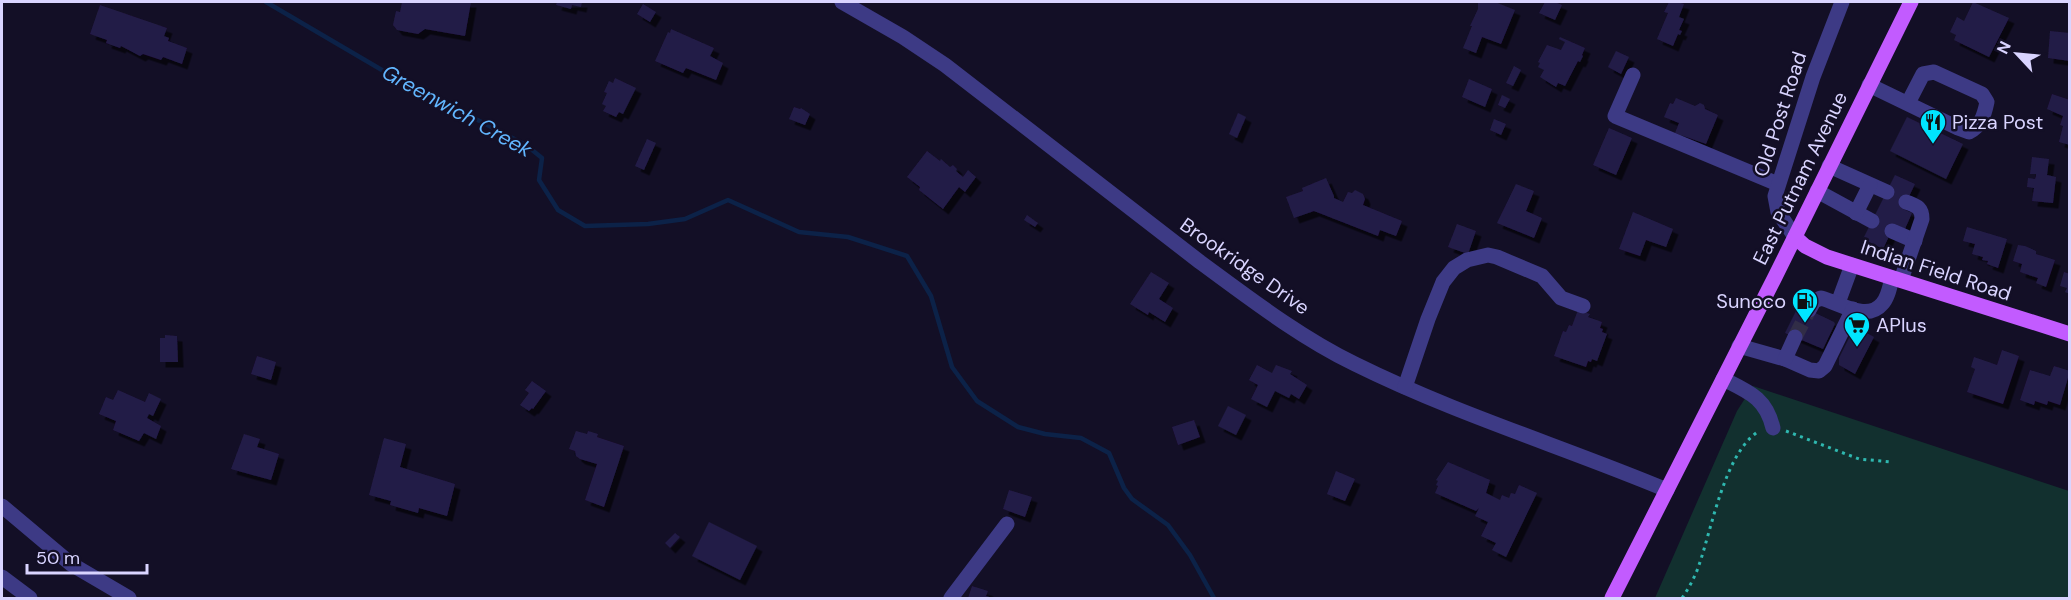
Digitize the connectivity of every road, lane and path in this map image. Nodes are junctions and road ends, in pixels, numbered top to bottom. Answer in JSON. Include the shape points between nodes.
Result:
{"nodes":[{"id":1,"x":842,"y":2,"type":"edge"},
{"id":2,"x":1842,"y":2,"type":"edge"},
{"id":3,"x":1911,"y":2,"type":"edge"},
{"id":4,"x":1633,"y":75,"type":"dead end"},
{"id":5,"x":1869,"y":85,"type":"junction"},
{"id":6,"x":1908,"y":103,"type":"junction"},
{"id":7,"x":1829,"y":166,"type":"junction"},
{"id":8,"x":1778,"y":184,"type":"junction"},
{"id":9,"x":1870,"y":185,"type":"junction"},
{"id":10,"x":1817,"y":192,"type":"junction"},
{"id":11,"x":1887,"y":192,"type":"dead end"},
{"id":12,"x":1906,"y":202,"type":"dead end"},
{"id":13,"x":1856,"y":213,"type":"junction"},
{"id":14,"x":1872,"y":221,"type":"dead end"},
{"id":15,"x":1892,"y":231,"type":"dead end"},
{"id":16,"x":1795,"y":237,"type":"junction"},
{"id":17,"x":1915,"y":241,"type":"junction"},
{"id":18,"x":1852,"y":265,"type":"junction"},
{"id":19,"x":1897,"y":279,"type":"junction"},
{"id":20,"x":1838,"y":303,"type":"junction"},
{"id":21,"x":1583,"y":306,"type":"dead end"},
{"id":22,"x":1853,"y":309,"type":"junction"},
{"id":23,"x":1809,"y":310,"type":"tunnel mouth"},
{"id":24,"x":2070,"y":334,"type":"edge"},
{"id":25,"x":1796,"y":337,"type":"tunnel mouth"},
{"id":26,"x":1739,"y":346,"type":"junction"},
{"id":27,"x":1785,"y":359,"type":"junction"},
{"id":28,"x":1723,"y":379,"type":"junction"},
{"id":29,"x":1406,"y":387,"type":"junction"},
{"id":30,"x":1773,"y":428,"type":"junction"},
{"id":31,"x":1892,"y":462,"type":"dead end"},
{"id":32,"x":1667,"y":490,"type":"junction"},
{"id":33,"x":2,"y":506,"type":"edge"},
{"id":34,"x":1007,"y":524,"type":"dead end"},
{"id":35,"x":2,"y":577,"type":"edge"},
{"id":36,"x":30,"y":598,"type":"edge"},
{"id":37,"x":129,"y":598,"type":"edge"},
{"id":38,"x":951,"y":598,"type":"edge"},
{"id":39,"x":1612,"y":598,"type":"edge"},
{"id":40,"x":1682,"y":598,"type":"edge"}],
"edges":[{"from":1,"to":29,"type":"street","name":"Brookridge Drive","via":[[945,65],[1240,291],[1326,348]]},
{"from":2,"to":8,"type":"street","name":"Old Post Road"},
{"from":3,"to":5,"type":"main road","name":"East Putnam Avenue"},
{"from":4,"to":8,"type":"street","via":[[1615,116]]},
{"from":5,"to":6,"type":"street"},
{"from":5,"to":7,"type":"main road","name":"East Putnam Avenue"},
{"from":6,"to":6,"type":"street","via":[[1968,132],[1977,128],[1987,102],[1982,94],[1934,72],[1923,74]]},
{"from":7,"to":9,"type":"street"},
{"from":7,"to":10,"type":"main road","name":"East Putnam Avenue"},
{"from":8,"to":16,"type":"street","name":"Old Post Road","via":[[1775,204]]},
{"from":9,"to":11,"type":"street"},
{"from":9,"to":13,"type":"street"},
{"from":10,"to":13,"type":"street"},
{"from":10,"to":16,"type":"main road","name":"East Putnam Avenue"},
{"from":12,"to":17,"type":"street","via":[[1922,212]]},
{"from":13,"to":14,"type":"street"},
{"from":15,"to":17,"type":"street"},
{"from":16,"to":18,"type":"main road","name":"Indian Field Road","via":[[1819,254]]},
{"from":16,"to":26,"type":"main road","name":"East Putnam Avenue"},
{"from":17,"to":19,"type":"street"},
{"from":18,"to":19,"type":"main road","name":"Indian Field Road"},
{"from":18,"to":20,"type":"street"},
{"from":19,"to":22,"type":"street","via":[[1875,311]]},
{"from":19,"to":24,"type":"main road","name":"Indian Field Road"},
{"from":20,"to":22,"type":"street"},
{"from":20,"to":23,"type":"street","via":[[1821,298]]},
{"from":21,"to":29,"type":"street","via":[[1561,298],[1542,276],[1497,257],[1467,260],[1443,282]]},
{"from":22,"to":27,"type":"street","via":[[1819,371]]},
{"from":25,"to":27,"type":"street"},
{"from":26,"to":27,"type":"street"},
{"from":26,"to":28,"type":"main road","name":"East Putnam Avenue"},
{"from":28,"to":30,"type":"street","via":[[1758,399]]},
{"from":28,"to":32,"type":"main road","name":"East Putnam Avenue"},
{"from":29,"to":32,"type":"street","name":"Brookridge Drive"},
{"from":30,"to":31,"type":"path","via":[[1859,459]]},
{"from":30,"to":40,"type":"path","via":[[1753,435],[1736,456],[1699,566]]},
{"from":32,"to":39,"type":"main road","name":"East Putnam Avenue"},
{"from":33,"to":37,"type":"street","via":[[71,564]]},
{"from":34,"to":38,"type":"street"},
{"from":35,"to":36,"type":"street"}]}
